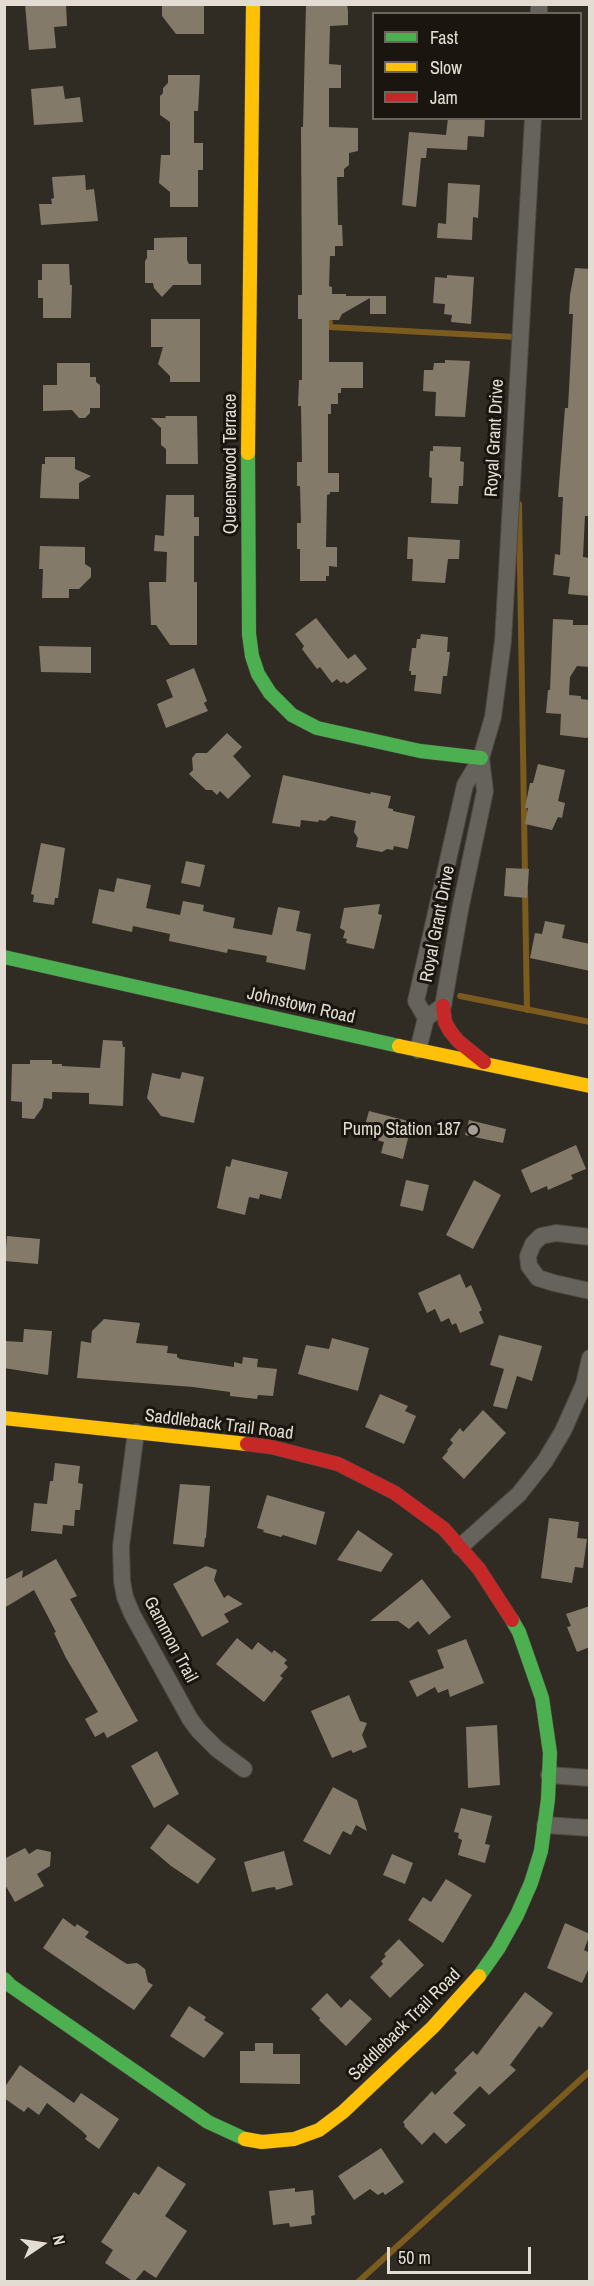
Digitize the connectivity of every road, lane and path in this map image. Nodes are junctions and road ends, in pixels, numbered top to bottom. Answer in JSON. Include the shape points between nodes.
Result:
{"nodes":[{"id":1,"x":253,"y":4,"type":"edge"},
{"id":2,"x":533,"y":120,"type":"edge"},
{"id":3,"x":481,"y":758,"type":"junction"},
{"id":4,"x":4,"y":957,"type":"edge"},
{"id":5,"x":443,"y":1006,"type":"junction"},
{"id":6,"x":426,"y":1018,"type":"junction"},
{"id":7,"x":418,"y":1050,"type":"junction"},
{"id":8,"x":488,"y":1065,"type":"junction"},
{"id":9,"x":590,"y":1086,"type":"edge"},
{"id":10,"x":590,"y":1238,"type":"edge"},
{"id":11,"x":590,"y":1291,"type":"edge"},
{"id":12,"x":590,"y":1358,"type":"edge"},
{"id":13,"x":587,"y":1379,"type":"edge"},
{"id":14,"x":4,"y":1418,"type":"edge"},
{"id":15,"x":136,"y":1432,"type":"junction"},
{"id":16,"x":460,"y":1547,"type":"junction"},
{"id":17,"x":244,"y":1769,"type":"dead end"},
{"id":18,"x":549,"y":1775,"type":"junction"},
{"id":19,"x":590,"y":1778,"type":"edge"},
{"id":20,"x":545,"y":1825,"type":"junction"},
{"id":21,"x":590,"y":1828,"type":"edge"},
{"id":22,"x":4,"y":1980,"type":"edge"}],
"edges":[{"from":1,"to":3,"type":"street","name":"Queenswood Terrace","via":[[248,490],[252,656],[270,693],[292,715],[317,728],[420,751]]},
{"from":2,"to":3,"type":"street","name":"Royal Grant Drive","via":[[503,642],[494,717]]},
{"from":3,"to":5,"type":"street","name":"Royal Grant Drive","via":[[484,791]]},
{"from":3,"to":6,"type":"street","name":"Royal Grant Drive","via":[[465,785],[416,1001]]},
{"from":4,"to":7,"type":"street","name":"Johnstown Road"},
{"from":5,"to":6,"type":"street","name":"Royal Grant Drive"},
{"from":5,"to":8,"type":"street","via":[[445,1022],[458,1041]]},
{"from":6,"to":7,"type":"street","name":"Royal Grant Drive"},
{"from":7,"to":8,"type":"street","name":"Johnstown Road"},
{"from":8,"to":9,"type":"street","name":"Johnstown Road"},
{"from":10,"to":11,"type":"street","via":[[556,1233],[542,1236],[528,1256],[529,1266],[538,1278]]},
{"from":12,"to":13,"type":"street"},
{"from":13,"to":16,"type":"street","via":[[545,1461],[519,1494]]},
{"from":14,"to":15,"type":"street","name":"Saddleback Trail Road"},
{"from":15,"to":16,"type":"street","name":"Saddleback Trail Road","via":[[271,1447],[338,1464],[395,1493],[444,1529]]},
{"from":15,"to":17,"type":"street","name":"Gammon Trail","via":[[122,1545],[125,1597],[190,1719],[217,1749]]},
{"from":16,"to":18,"type":"street","name":"Saddleback Trail Road","via":[[504,1603],[519,1632],[542,1698]]},
{"from":18,"to":19,"type":"street"},
{"from":18,"to":20,"type":"street","name":"Saddleback Trail Road"},
{"from":20,"to":21,"type":"street"},
{"from":20,"to":22,"type":"street","name":"Saddleback Trail Road","via":[[541,1851],[518,1915],[477,1979],[433,2027],[343,2112],[319,2130],[294,2139],[262,2142],[228,2133]]}]}
